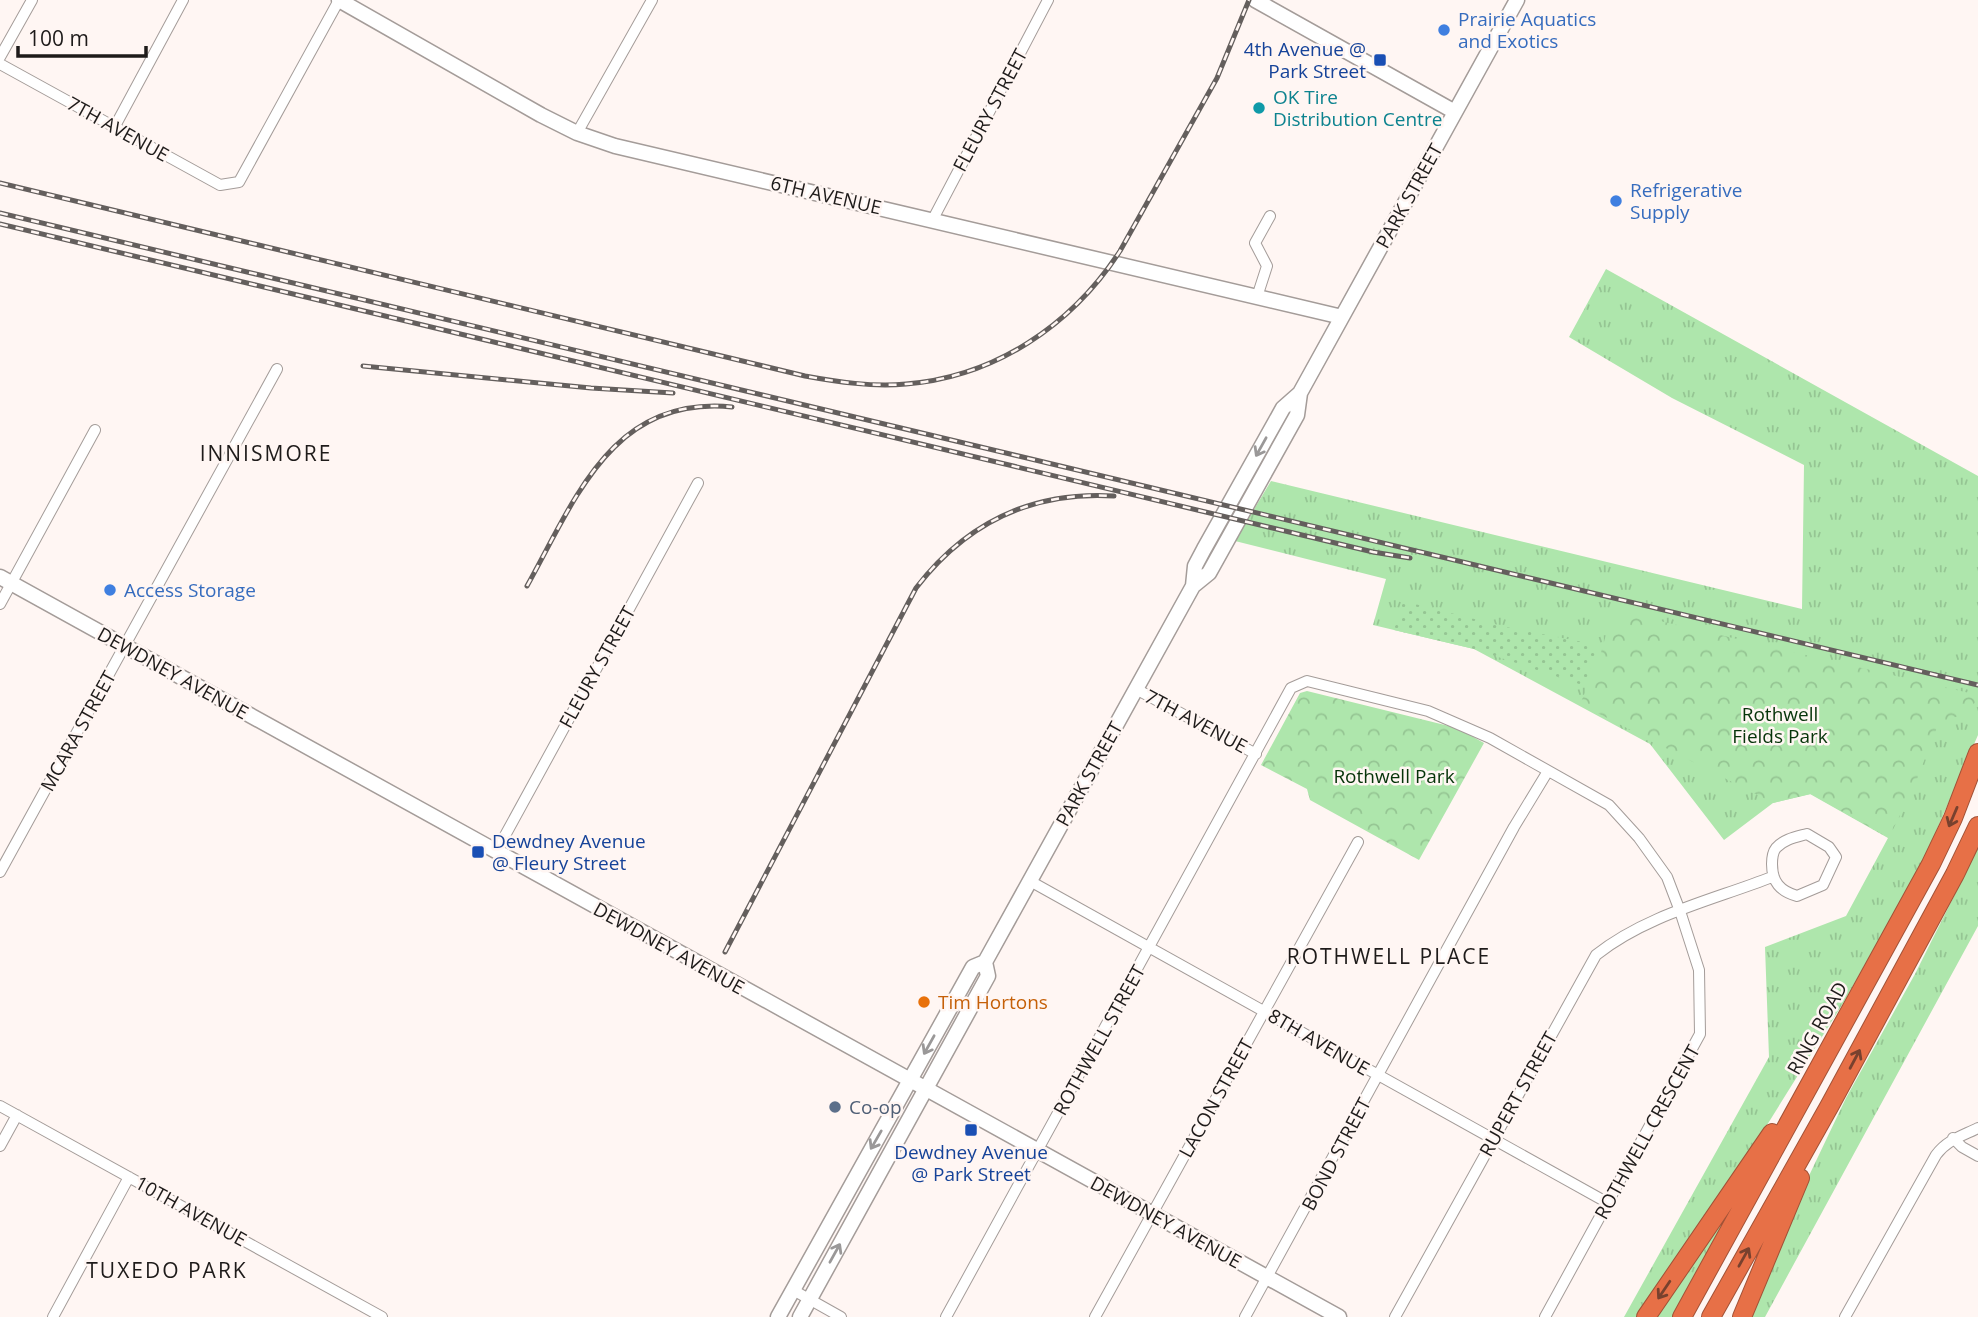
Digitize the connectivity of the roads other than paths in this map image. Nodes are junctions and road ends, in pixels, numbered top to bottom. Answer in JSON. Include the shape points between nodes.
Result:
{"nodes":[{"id":1,"x":32,"y":0,"type":"edge"},
{"id":2,"x":183,"y":0,"type":"edge"},
{"id":3,"x":339,"y":0,"type":"edge"},
{"id":4,"x":652,"y":0,"type":"edge"},
{"id":5,"x":1048,"y":0,"type":"edge"},
{"id":6,"x":1255,"y":0,"type":"edge"},
{"id":7,"x":1517,"y":0,"type":"edge"},
{"id":8,"x":0,"y":57,"type":"edge"},
{"id":9,"x":0,"y":64,"type":"edge"},
{"id":10,"x":1455,"y":112,"type":"junction"},
{"id":11,"x":114,"y":128,"type":"junction"},
{"id":12,"x":578,"y":133,"type":"junction"},
{"id":13,"x":1270,"y":216,"type":"dead end"},
{"id":14,"x":933,"y":219,"type":"junction"},
{"id":15,"x":1257,"y":297,"type":"junction"},
{"id":16,"x":1342,"y":317,"type":"junction"},
{"id":17,"x":277,"y":369,"type":"dead end"},
{"id":18,"x":95,"y":430,"type":"dead end"},
{"id":19,"x":698,"y":482,"type":"dead end"},
{"id":20,"x":6,"y":580,"type":"edge"},
{"id":21,"x":0,"y":604,"type":"edge"},
{"id":22,"x":124,"y":646,"type":"junction"},
{"id":23,"x":1136,"y":689,"type":"junction"},
{"id":24,"x":1978,"y":753,"type":"edge"},
{"id":25,"x":1256,"y":754,"type":"junction"},
{"id":26,"x":1250,"y":764,"type":"joint"},
{"id":27,"x":1548,"y":771,"type":"junction"},
{"id":28,"x":1978,"y":826,"type":"edge"},
{"id":29,"x":1358,"y":842,"type":"dead end"},
{"id":30,"x":496,"y":852,"type":"junction"},
{"id":31,"x":3,"y":858,"type":"edge"},
{"id":32,"x":0,"y":872,"type":"edge"},
{"id":33,"x":1772,"y":877,"type":"junction"},
{"id":34,"x":1030,"y":881,"type":"junction"},
{"id":35,"x":1680,"y":911,"type":"junction"},
{"id":36,"x":1150,"y":948,"type":"junction"},
{"id":37,"x":985,"y":962,"type":"junction"},
{"id":38,"x":1264,"y":1011,"type":"junction"},
{"id":39,"x":1828,"y":1053,"type":"junction"},
{"id":40,"x":1378,"y":1076,"type":"junction"},
{"id":41,"x":909,"y":1081,"type":"junction"},
{"id":42,"x":926,"y":1090,"type":"junction"},
{"id":43,"x":1830,"y":1105,"type":"junction"},
{"id":44,"x":0,"y":1106,"type":"edge"},
{"id":45,"x":17,"y":1115,"type":"junction"},
{"id":46,"x":1978,"y":1128,"type":"edge"},
{"id":47,"x":1953,"y":1138,"type":"junction"},
{"id":48,"x":1493,"y":1140,"type":"junction"},
{"id":49,"x":0,"y":1146,"type":"edge"},
{"id":50,"x":1037,"y":1151,"type":"junction"},
{"id":51,"x":1978,"y":1156,"type":"edge"},
{"id":52,"x":129,"y":1177,"type":"junction"},
{"id":53,"x":1608,"y":1203,"type":"junction"},
{"id":54,"x":1152,"y":1214,"type":"junction"},
{"id":55,"x":1268,"y":1278,"type":"junction"},
{"id":56,"x":793,"y":1290,"type":"junction"},
{"id":57,"x":810,"y":1299,"type":"junction"},
{"id":58,"x":53,"y":1317,"type":"edge"},
{"id":59,"x":382,"y":1317,"type":"edge"},
{"id":60,"x":778,"y":1317,"type":"edge"},
{"id":61,"x":800,"y":1317,"type":"edge"},
{"id":62,"x":841,"y":1317,"type":"edge"},
{"id":63,"x":946,"y":1317,"type":"edge"},
{"id":64,"x":1095,"y":1317,"type":"edge"},
{"id":65,"x":1245,"y":1317,"type":"edge"},
{"id":66,"x":1339,"y":1317,"type":"edge"},
{"id":67,"x":1395,"y":1317,"type":"edge"},
{"id":68,"x":1545,"y":1317,"type":"edge"},
{"id":69,"x":1646,"y":1317,"type":"edge"},
{"id":70,"x":1682,"y":1317,"type":"edge"},
{"id":71,"x":1711,"y":1317,"type":"edge"},
{"id":72,"x":1742,"y":1317,"type":"edge"},
{"id":73,"x":1845,"y":1317,"type":"edge"}],
"edges":[{"from":1,"to":8,"type":"street"},
{"from":2,"to":11,"type":"street"},
{"from":3,"to":11,"type":"street","name":"7TH AVENUE","via":[[239,182],[220,185]]},
{"from":3,"to":12,"type":"street","name":"6TH AVENUE"},
{"from":4,"to":12,"type":"street"},
{"from":5,"to":14,"type":"street","name":"FLEURY STREET"},
{"from":6,"to":10,"type":"street"},
{"from":7,"to":10,"type":"street","name":"PARK STREET"},
{"from":9,"to":11,"type":"street","name":"7TH AVENUE"},
{"from":10,"to":16,"type":"street","name":"PARK STREET"},
{"from":12,"to":14,"type":"street","name":"6TH AVENUE","via":[[615,146]]},
{"from":13,"to":15,"type":"street","via":[[1255,243],[1267,266]]},
{"from":14,"to":15,"type":"street","name":"6TH AVENUE"},
{"from":15,"to":16,"type":"street","name":"6TH AVENUE"},
{"from":16,"to":23,"type":"street","name":"PARK STREET","via":[[1300,393],[1297,415],[1209,573],[1193,586]]},
{"from":17,"to":22,"type":"street","name":"MCARA STREET"},
{"from":18,"to":20,"type":"street"},
{"from":19,"to":30,"type":"street","name":"FLEURY STREET"},
{"from":20,"to":21,"type":"street"},
{"from":20,"to":22,"type":"street","name":"DEWDNEY AVENUE"},
{"from":22,"to":30,"type":"street","name":"DEWDNEY AVENUE"},
{"from":22,"to":31,"type":"street","name":"MCARA STREET"},
{"from":23,"to":25,"type":"street","name":"7TH AVENUE"},
{"from":23,"to":34,"type":"street","name":"PARK STREET"},
{"from":24,"to":39,"type":"highway","name":"RING ROAD","one_way":true,"via":[[1931,864]]},
{"from":25,"to":26,"type":"street","name":"ROTHWELL CRESCENT"},
{"from":25,"to":27,"type":"street","name":"ROTHWELL CRESCENT","via":[[1291,688],[1307,681],[1428,711],[1490,738]]},
{"from":26,"to":36,"type":"street","name":"ROTHWELL STREET"},
{"from":27,"to":35,"type":"street","name":"ROTHWELL CRESCENT","via":[[1609,806],[1667,877]]},
{"from":27,"to":40,"type":"street","name":"BOND STREET"},
{"from":43,"to":28,"type":"highway","one_way":true},
{"from":29,"to":38,"type":"street","name":"LACON STREET"},
{"from":30,"to":41,"type":"street","name":"DEWDNEY AVENUE"},
{"from":31,"to":32,"type":"street","name":"MCARA STREET"},
{"from":33,"to":33,"type":"street","via":[[1784,892],[1797,896],[1823,885],[1836,857],[1807,834],[1791,837],[1775,849]]},
{"from":33,"to":35,"type":"street","name":"RUPERT STREET"},
{"from":34,"to":36,"type":"street","name":"8TH AVENUE"},
{"from":34,"to":37,"type":"street","name":"PARK STREET"},
{"from":35,"to":48,"type":"street","name":"RUPERT STREET","via":[[1619,937],[1596,955]]},
{"from":35,"to":53,"type":"street","name":"ROTHWELL CRESCENT","via":[[1699,970],[1700,1034]]},
{"from":36,"to":38,"type":"street","name":"8TH AVENUE"},
{"from":36,"to":50,"type":"street","name":"ROTHWELL STREET"},
{"from":37,"to":41,"type":"street","name":"PARK STREET","one_way":true,"via":[[973,967]]},
{"from":37,"to":42,"type":"street","name":"PARK STREET","via":[[988,975]]},
{"from":38,"to":40,"type":"street","name":"8TH AVENUE"},
{"from":38,"to":54,"type":"street","name":"LACON STREET"},
{"from":39,"to":69,"type":"highway","one_way":true},
{"from":39,"to":70,"type":"highway","name":"RING ROAD"},
{"from":40,"to":48,"type":"street","name":"8TH AVENUE"},
{"from":40,"to":55,"type":"street","name":"BOND STREET"},
{"from":41,"to":42,"type":"street","name":"DEWDNEY AVENUE"},
{"from":41,"to":56,"type":"street","name":"PARK STREET","one_way":true},
{"from":42,"to":50,"type":"street","name":"DEWDNEY AVENUE"},
{"from":57,"to":42,"type":"street","name":"PARK STREET","one_way":true},
{"from":71,"to":43,"type":"highway","one_way":true},
{"from":43,"to":72,"type":"highway"},
{"from":44,"to":45,"type":"street","name":"10TH AVENUE"},
{"from":45,"to":49,"type":"street"},
{"from":45,"to":52,"type":"street","name":"10TH AVENUE"},
{"from":46,"to":47,"type":"street"},
{"from":47,"to":51,"type":"street"},
{"from":47,"to":73,"type":"street","via":[[1936,1155]]},
{"from":48,"to":53,"type":"street","name":"8TH AVENUE"},
{"from":48,"to":67,"type":"street","name":"RUPERT STREET"},
{"from":50,"to":54,"type":"street","name":"DEWDNEY AVENUE"},
{"from":50,"to":63,"type":"street","name":"ROTHWELL STREET"},
{"from":52,"to":58,"type":"street"},
{"from":52,"to":59,"type":"street","name":"10TH AVENUE"},
{"from":53,"to":68,"type":"street","name":"ROTHWELL CRESCENT"},
{"from":54,"to":55,"type":"street","name":"DEWDNEY AVENUE"},
{"from":54,"to":64,"type":"street","name":"LACON STREET"},
{"from":55,"to":65,"type":"street","name":"BOND STREET"},
{"from":55,"to":66,"type":"street","name":"DEWDNEY AVENUE"},
{"from":56,"to":57,"type":"street"},
{"from":56,"to":60,"type":"street","name":"PARK STREET"},
{"from":57,"to":61,"type":"street","name":"PARK STREET"},
{"from":57,"to":62,"type":"street"}]}
